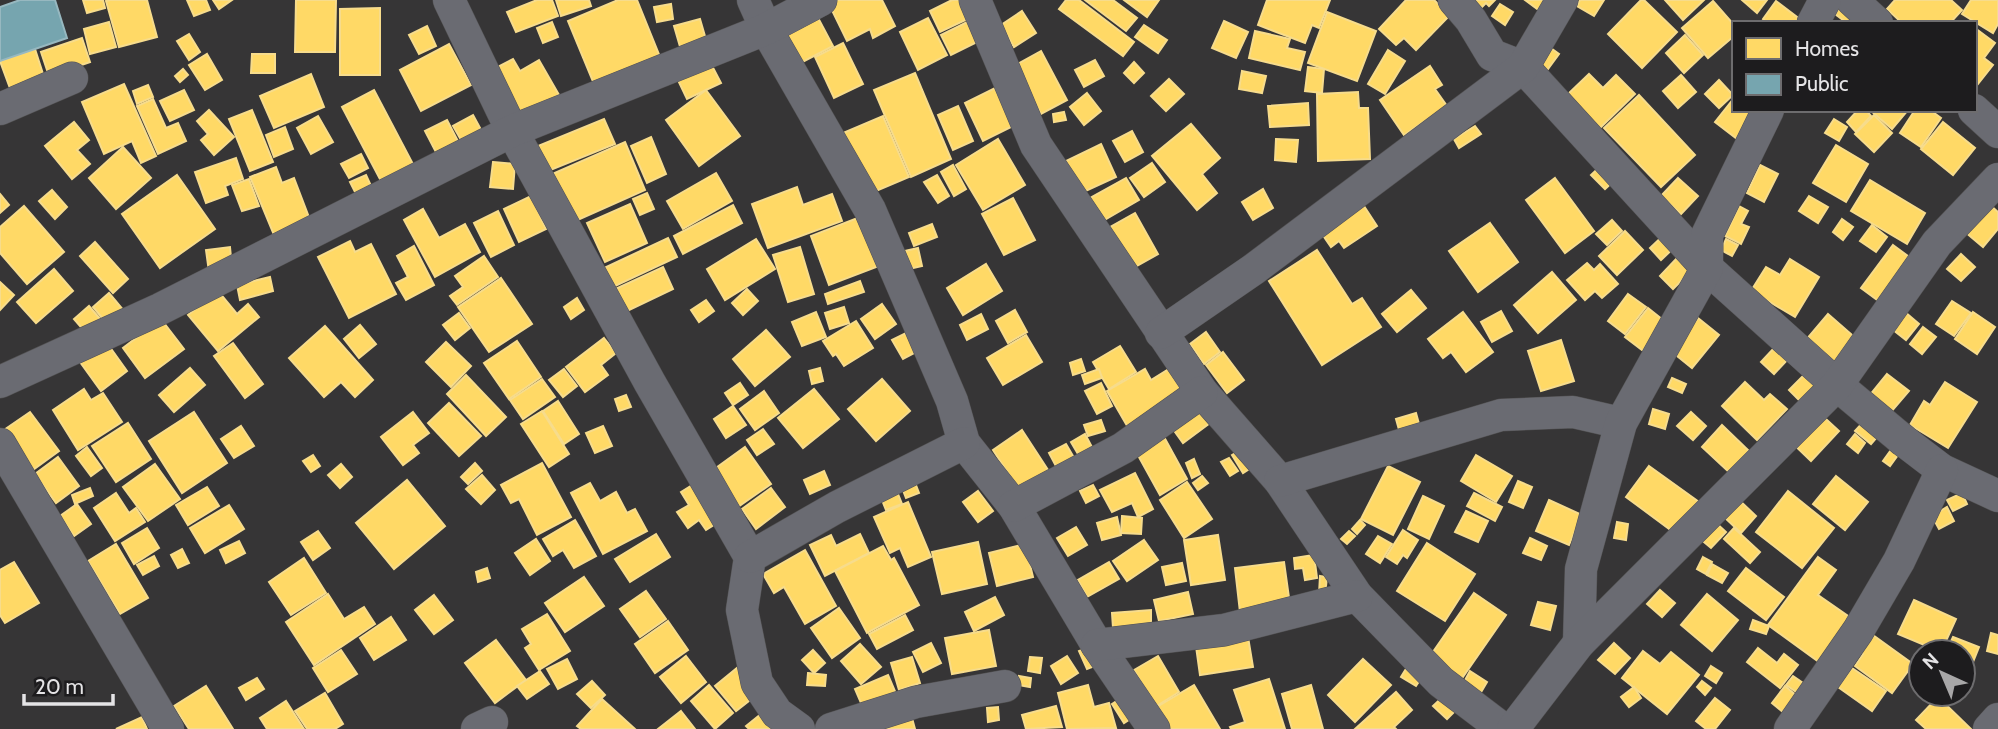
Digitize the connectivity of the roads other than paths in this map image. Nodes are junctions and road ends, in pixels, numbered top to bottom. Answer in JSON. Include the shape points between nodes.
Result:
{"nodes":[{"id":1,"x":449,"y":0,"type":"edge"},
{"id":2,"x":753,"y":0,"type":"edge"},
{"id":3,"x":821,"y":0,"type":"edge"},
{"id":4,"x":975,"y":0,"type":"edge"},
{"id":5,"x":1454,"y":0,"type":"edge"},
{"id":6,"x":1562,"y":0,"type":"edge"},
{"id":7,"x":1825,"y":0,"type":"edge"},
{"id":8,"x":1852,"y":0,"type":"edge"},
{"id":9,"x":1814,"y":21,"type":"edge"},
{"id":10,"x":1875,"y":21,"type":"edge"},
{"id":11,"x":766,"y":29,"type":"junction"},
{"id":12,"x":1523,"y":66,"type":"junction"},
{"id":13,"x":72,"y":78,"type":"dead end"},
{"id":14,"x":0,"y":109,"type":"edge"},
{"id":15,"x":1767,"y":112,"type":"edge"},
{"id":16,"x":1975,"y":112,"type":"edge"},
{"id":17,"x":512,"y":131,"type":"junction"},
{"id":18,"x":1998,"y":132,"type":"edge"},
{"id":19,"x":1998,"y":179,"type":"edge"},
{"id":20,"x":1707,"y":268,"type":"junction"},
{"id":21,"x":1161,"y":333,"type":"junction"},
{"id":22,"x":0,"y":382,"type":"edge"},
{"id":23,"x":1837,"y":385,"type":"junction"},
{"id":24,"x":1202,"y":392,"type":"junction"},
{"id":25,"x":1621,"y":423,"type":"junction"},
{"id":26,"x":964,"y":443,"type":"junction"},
{"id":27,"x":0,"y":444,"type":"edge"},
{"id":28,"x":1941,"y":470,"type":"junction"},
{"id":29,"x":1280,"y":481,"type":"junction"},
{"id":30,"x":1998,"y":496,"type":"edge"},
{"id":31,"x":1014,"y":506,"type":"junction"},
{"id":32,"x":750,"y":557,"type":"junction"},
{"id":33,"x":1357,"y":596,"type":"junction"},
{"id":34,"x":1579,"y":643,"type":"junction"},
{"id":35,"x":1097,"y":645,"type":"junction"},
{"id":36,"x":1005,"y":685,"type":"dead end"},
{"id":37,"x":1998,"y":719,"type":"edge"},
{"id":38,"x":168,"y":729,"type":"edge"},
{"id":39,"x":799,"y":729,"type":"edge"},
{"id":40,"x":831,"y":729,"type":"edge"},
{"id":41,"x":1154,"y":729,"type":"edge"},
{"id":42,"x":1503,"y":729,"type":"edge"},
{"id":43,"x":1513,"y":729,"type":"edge"},
{"id":44,"x":1790,"y":729,"type":"edge"},
{"id":45,"x":1989,"y":729,"type":"edge"}],
"edges":[{"from":1,"to":17,"type":"street"},
{"from":2,"to":11,"type":"street"},
{"from":3,"to":11,"type":"street"},
{"from":4,"to":21,"type":"street","via":[[1035,145]]},
{"from":5,"to":12,"type":"street","via":[[1492,55]]},
{"from":6,"to":12,"type":"street"},
{"from":7,"to":9,"type":"street"},
{"from":8,"to":10,"type":"street"},
{"from":11,"to":17,"type":"street"},
{"from":11,"to":26,"type":"street","via":[[870,210],[951,401]]},
{"from":12,"to":20,"type":"street"},
{"from":12,"to":21,"type":"street","via":[[1254,269]]},
{"from":13,"to":14,"type":"street"},
{"from":15,"to":20,"type":"street","via":[[1707,235]]},
{"from":16,"to":18,"type":"street"},
{"from":17,"to":22,"type":"street","via":[[160,309]]},
{"from":17,"to":32,"type":"street"},
{"from":19,"to":23,"type":"street","via":[[1937,243]]},
{"from":20,"to":23,"type":"street"},
{"from":20,"to":25,"type":"street"},
{"from":21,"to":24,"type":"street"},
{"from":23,"to":28,"type":"street"},
{"from":23,"to":34,"type":"street"},
{"from":24,"to":29,"type":"street"},
{"from":24,"to":31,"type":"street","via":[[1123,448]]},
{"from":25,"to":29,"type":"street","via":[[1573,412],[1501,415]]},
{"from":25,"to":34,"type":"street","via":[[1581,569]]},
{"from":26,"to":31,"type":"street"},
{"from":26,"to":32,"type":"street"},
{"from":27,"to":38,"type":"street"},
{"from":28,"to":30,"type":"street"},
{"from":28,"to":44,"type":"street","via":[[1899,561],[1858,631]]},
{"from":29,"to":33,"type":"street"},
{"from":31,"to":35,"type":"street"},
{"from":32,"to":39,"type":"street","via":[[742,610],[757,683],[777,713]]},
{"from":33,"to":35,"type":"street","via":[[1224,630]]},
{"from":33,"to":42,"type":"street","via":[[1441,682]]},
{"from":34,"to":43,"type":"street"},
{"from":35,"to":41,"type":"street"},
{"from":36,"to":40,"type":"street","via":[[916,702]]},
{"from":37,"to":45,"type":"street"}]}
